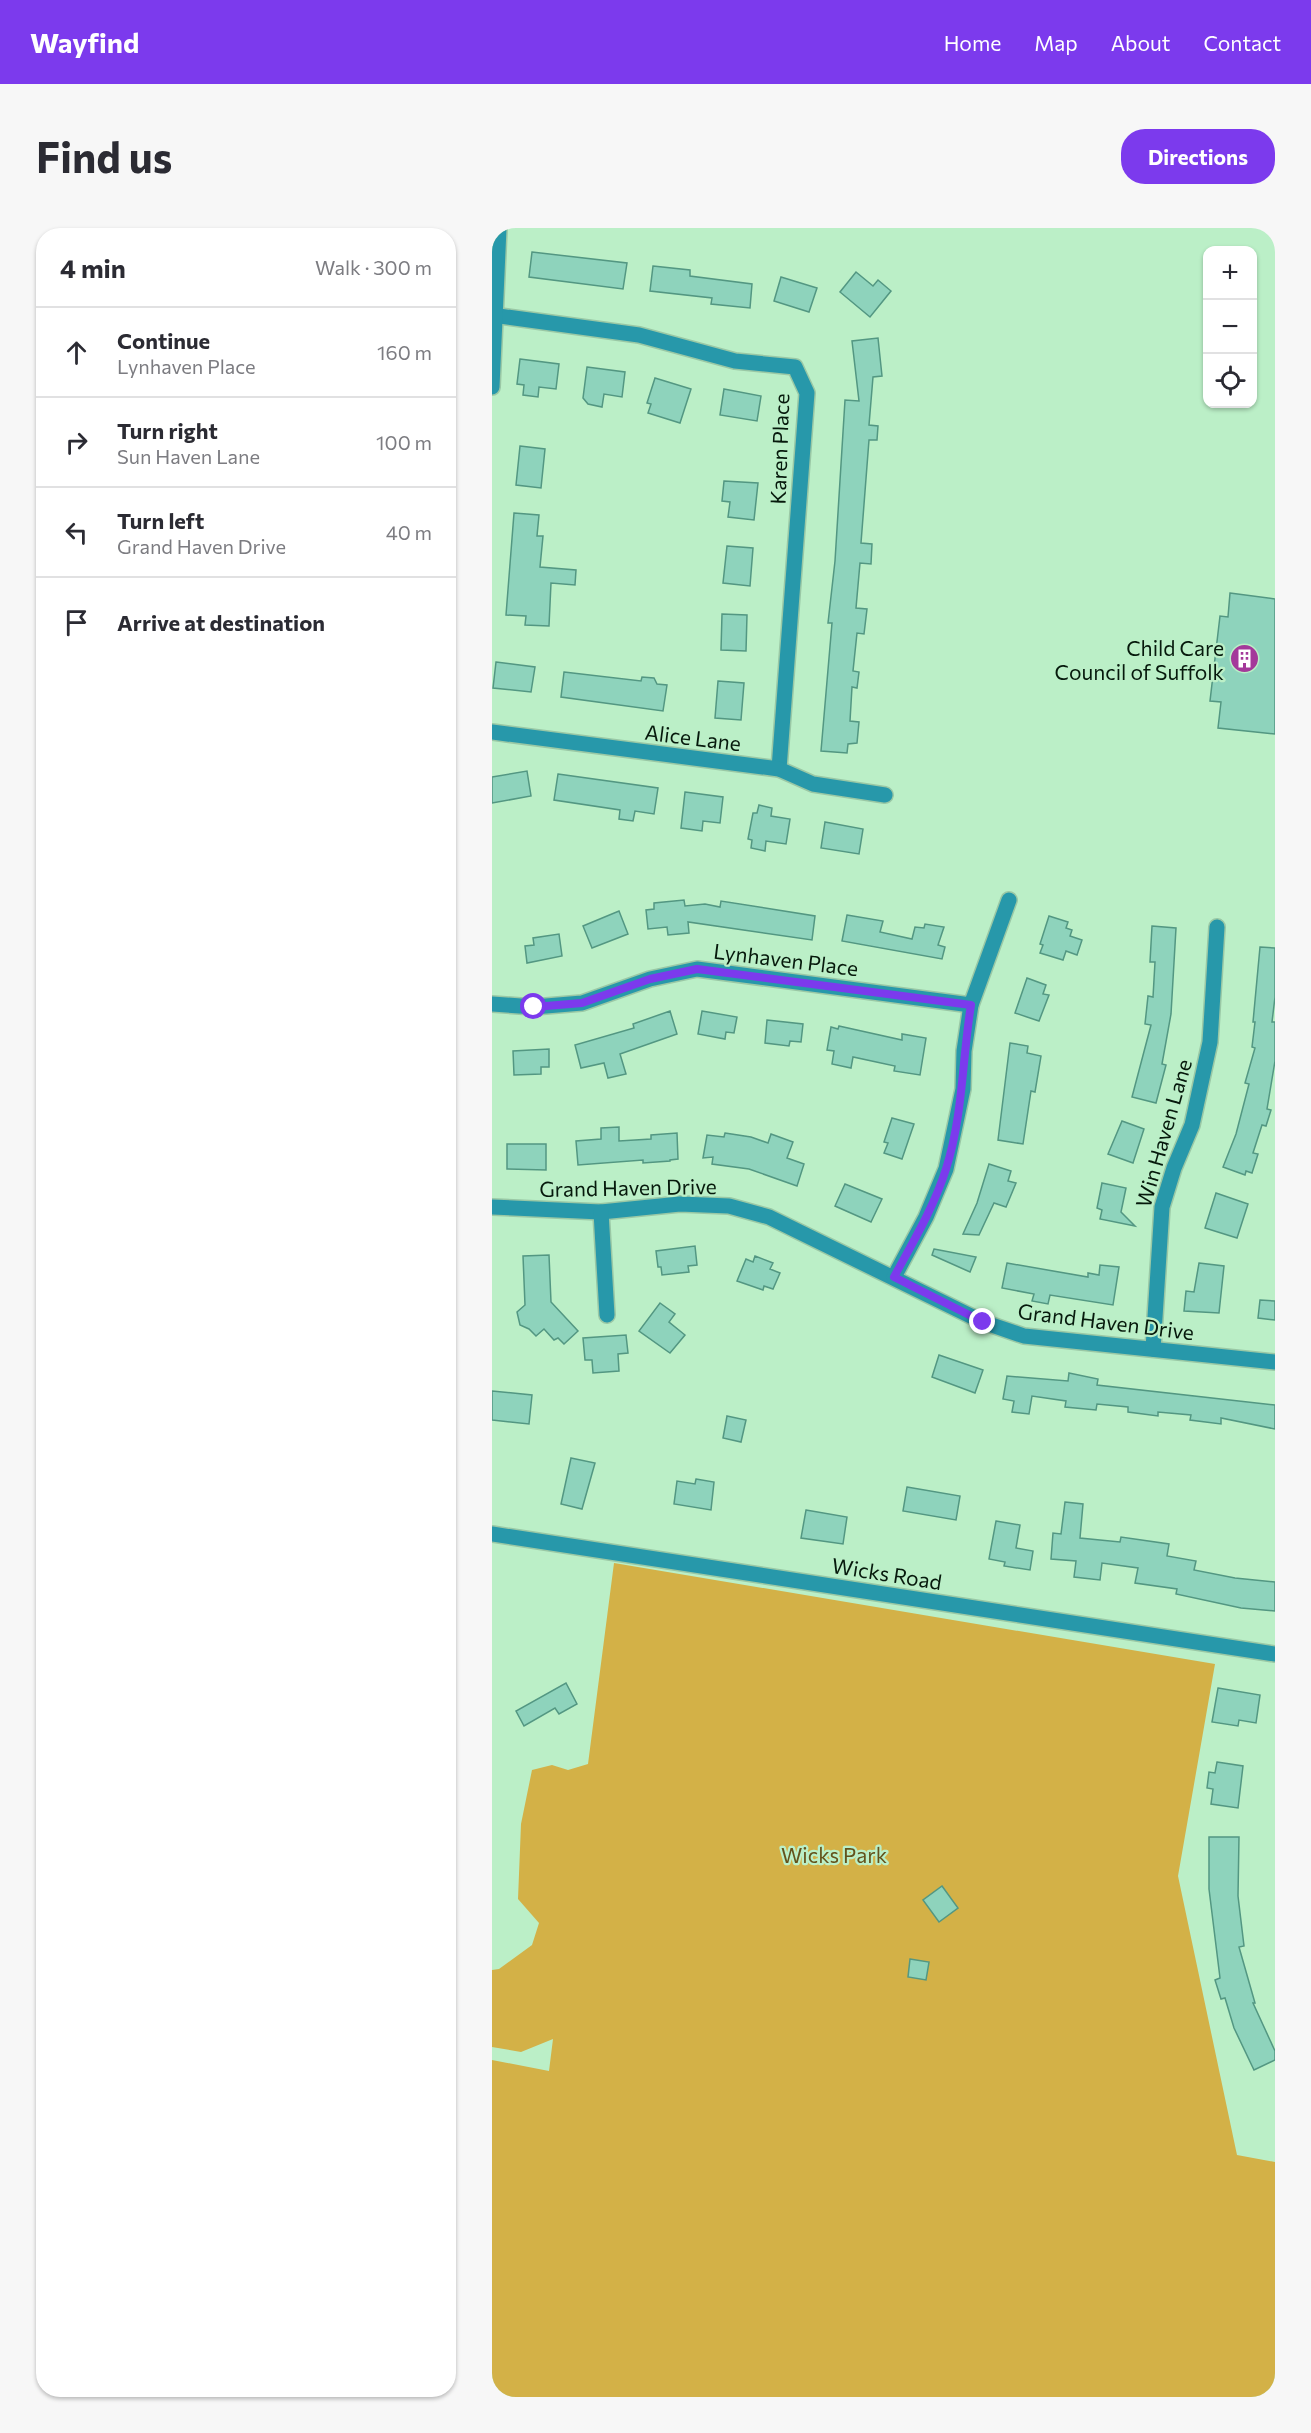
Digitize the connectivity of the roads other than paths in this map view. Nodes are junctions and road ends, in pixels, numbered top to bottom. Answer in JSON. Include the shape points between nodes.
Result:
{"nodes":[{"id":1,"x":500,"y":228,"type":"edge"},
{"id":2,"x":494,"y":315,"type":"edge"},
{"id":3,"x":492,"y":387,"type":"edge"},
{"id":4,"x":492,"y":732,"type":"edge"},
{"id":5,"x":779,"y":769,"type":"junction"},
{"id":6,"x":885,"y":795,"type":"dead end"},
{"id":7,"x":1009,"y":900,"type":"dead end"},
{"id":8,"x":1217,"y":927,"type":"dead end"},
{"id":9,"x":492,"y":1004,"type":"edge"},
{"id":10,"x":971,"y":1005,"type":"junction"},
{"id":11,"x":492,"y":1207,"type":"edge"},
{"id":12,"x":601,"y":1212,"type":"junction"},
{"id":13,"x":894,"y":1277,"type":"junction"},
{"id":14,"x":607,"y":1315,"type":"dead end"},
{"id":15,"x":1153,"y":1349,"type":"junction"},
{"id":16,"x":1275,"y":1362,"type":"edge"},
{"id":17,"x":492,"y":1534,"type":"edge"},
{"id":18,"x":1275,"y":1654,"type":"edge"}],
"edges":[{"from":1,"to":2,"type":"street"},
{"from":2,"to":3,"type":"street"},
{"from":2,"to":5,"type":"street","name":"Karen Place","via":[[639,335],[735,361],[795,367],[807,393]]},
{"from":4,"to":5,"type":"street","name":"Alice Lane"},
{"from":5,"to":6,"type":"street","name":"Alice Lane","via":[[813,784]]},
{"from":7,"to":10,"type":"street"},
{"from":8,"to":15,"type":"street","name":"Win Haven Lane","via":[[1210,1042],[1192,1125],[1162,1207]]},
{"from":9,"to":10,"type":"street","name":"Lynhaven Place","via":[[534,1007],[582,1003],[650,979],[697,969]]},
{"from":10,"to":13,"type":"street","via":[[963,1051],[963,1089],[946,1169]]},
{"from":11,"to":12,"type":"street","name":"Grand Haven Drive"},
{"from":12,"to":13,"type":"street","name":"Grand Haven Drive","via":[[680,1204],[729,1206],[769,1217]]},
{"from":12,"to":14,"type":"street"},
{"from":13,"to":15,"type":"street","name":"Grand Haven Drive","via":[[983,1322],[1024,1336]]},
{"from":15,"to":16,"type":"street","name":"Grand Haven Drive"},
{"from":17,"to":18,"type":"street","name":"Wicks Road"}]}
